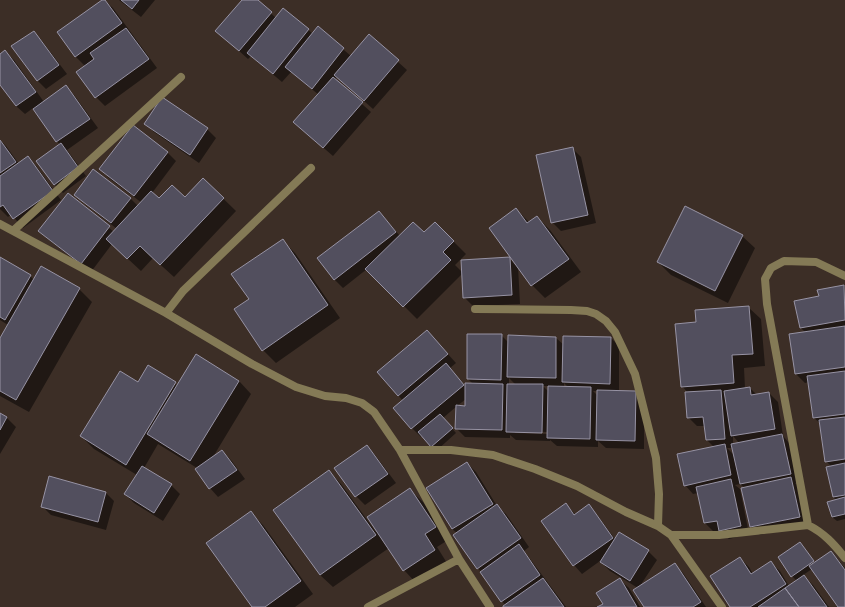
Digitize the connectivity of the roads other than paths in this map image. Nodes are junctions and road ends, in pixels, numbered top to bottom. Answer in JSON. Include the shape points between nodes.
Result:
{"nodes":[{"id":1,"x":181,"y":77,"type":"dead end"},
{"id":2,"x":311,"y":168,"type":"dead end"},
{"id":3,"x":0,"y":224,"type":"edge"},
{"id":4,"x":14,"y":230,"type":"junction"},
{"id":5,"x":845,"y":276,"type":"edge"},
{"id":6,"x":475,"y":309,"type":"dead end"},
{"id":7,"x":166,"y":313,"type":"junction"},
{"id":8,"x":400,"y":450,"type":"junction"},
{"id":9,"x":808,"y":525,"type":"junction"},
{"id":10,"x":658,"y":526,"type":"junction"},
{"id":11,"x":671,"y":535,"type":"junction"},
{"id":12,"x":845,"y":558,"type":"edge"},
{"id":13,"x":459,"y":559,"type":"junction"},
{"id":14,"x":368,"y":607,"type":"edge"},
{"id":15,"x":490,"y":607,"type":"edge"},
{"id":16,"x":722,"y":607,"type":"edge"}],
"edges":[{"from":1,"to":4,"type":"street"},
{"from":2,"to":7,"type":"street","via":[[183,291]]},
{"from":3,"to":4,"type":"street"},
{"from":4,"to":7,"type":"street"},
{"from":5,"to":9,"type":"street","via":[[816,262],[784,261],[771,268],[765,279],[767,304]]},
{"from":6,"to":10,"type":"street","via":[[588,311],[606,321],[616,332],[635,374],[656,458]]},
{"from":7,"to":8,"type":"street","via":[[296,387],[362,403],[374,412]]},
{"from":8,"to":10,"type":"street","via":[[451,450],[493,455],[535,468],[578,486]]},
{"from":8,"to":13,"type":"street"},
{"from":9,"to":11,"type":"street","via":[[719,535]]},
{"from":9,"to":12,"type":"street","via":[[830,539]]},
{"from":10,"to":11,"type":"street"},
{"from":11,"to":16,"type":"street"},
{"from":13,"to":14,"type":"street"},
{"from":13,"to":15,"type":"street"}]}
